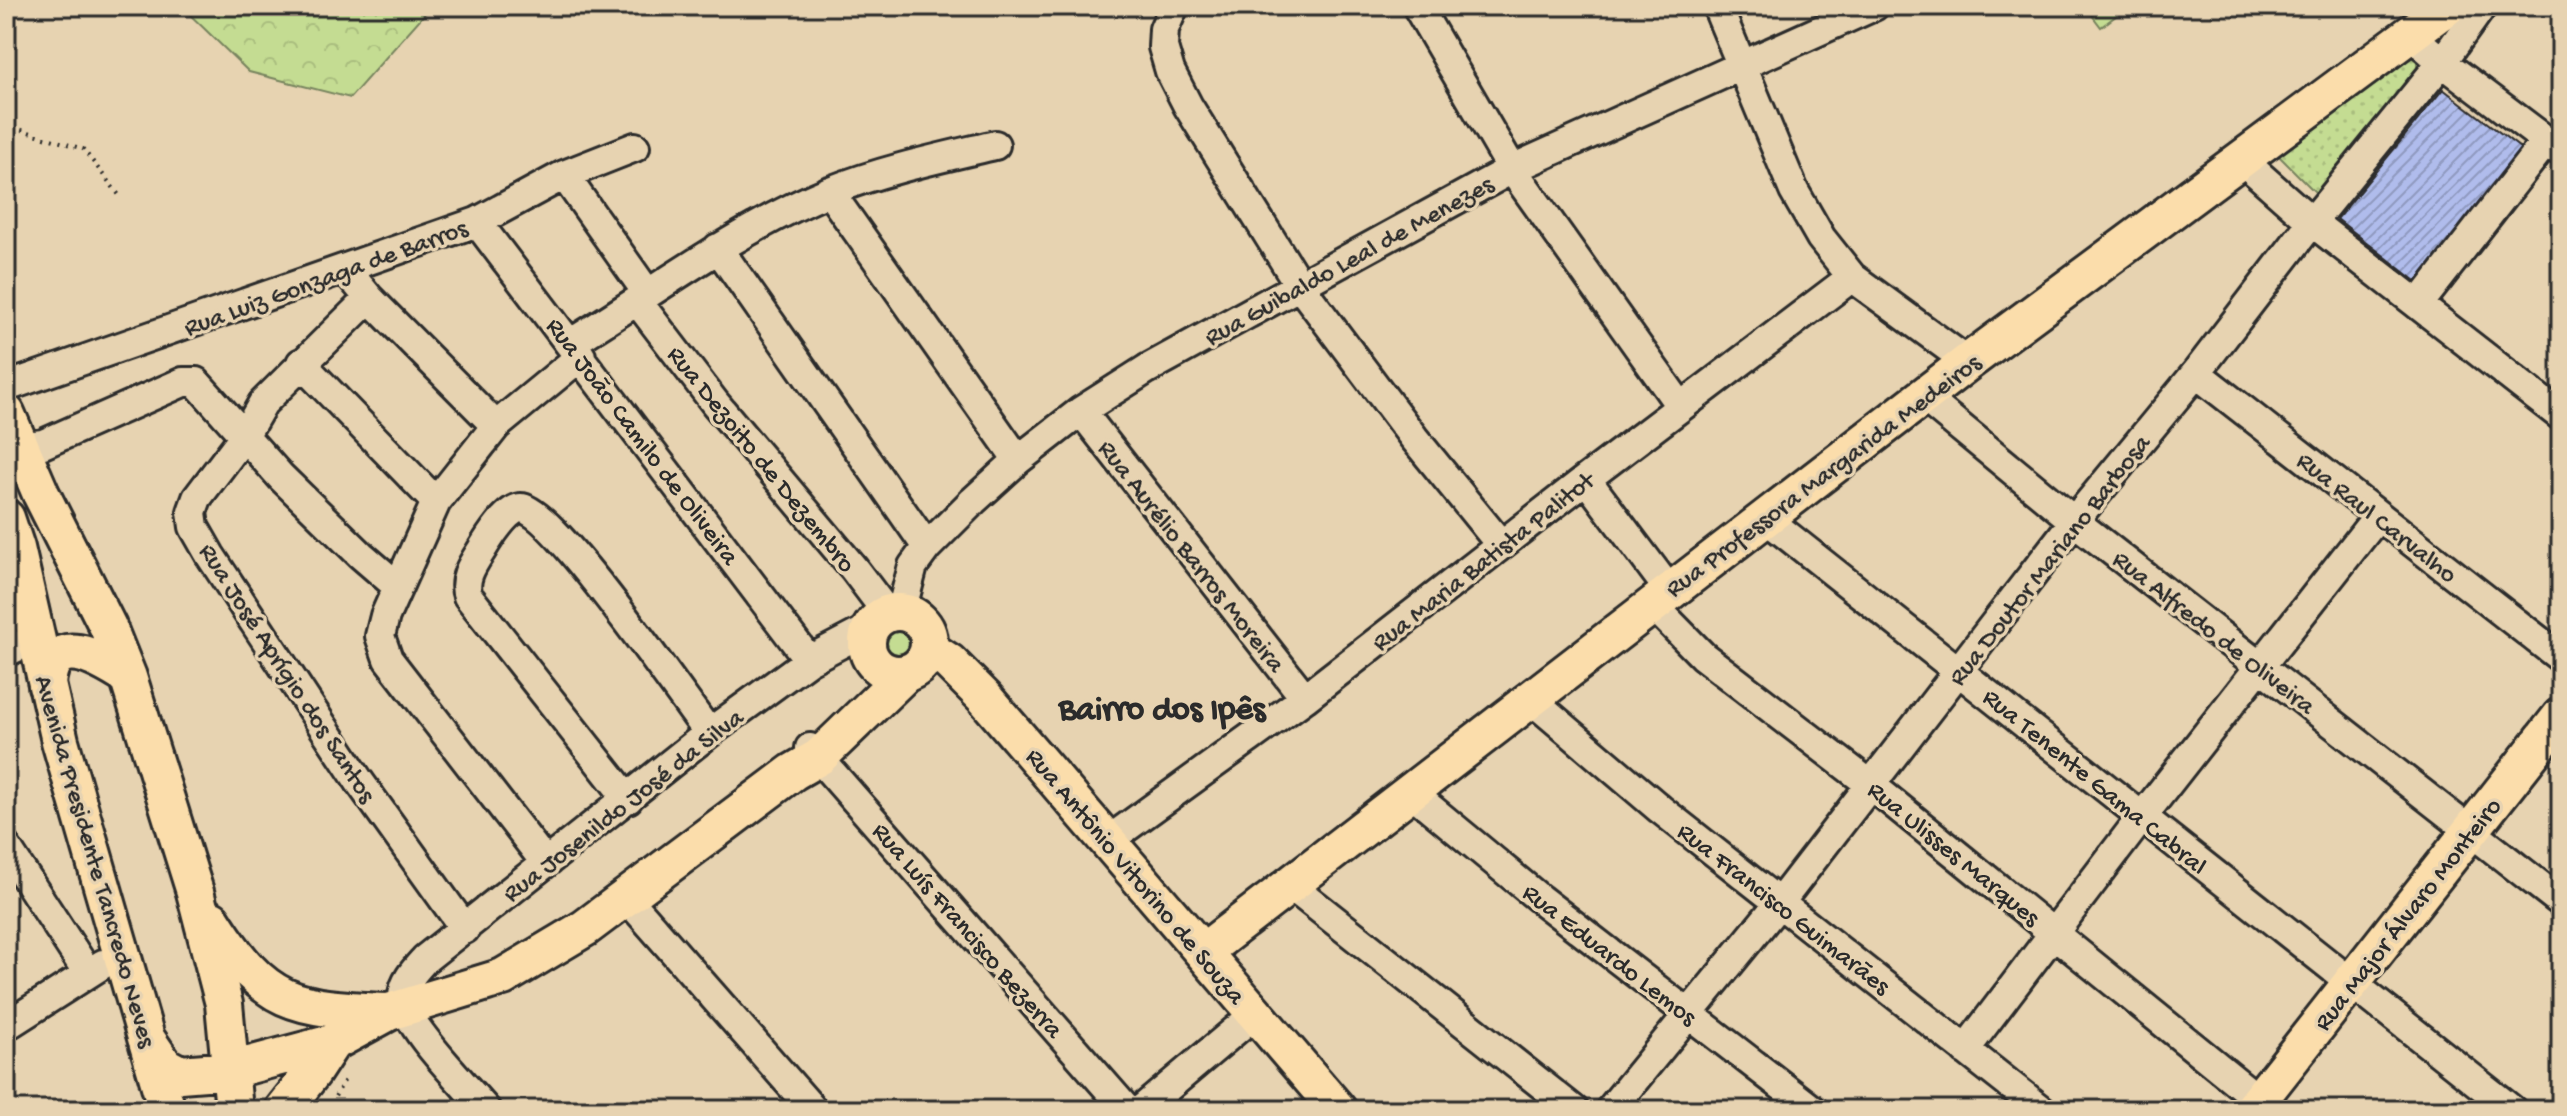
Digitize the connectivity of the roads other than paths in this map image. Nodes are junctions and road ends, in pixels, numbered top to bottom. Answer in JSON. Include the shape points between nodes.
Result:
{"nodes":[{"id":1,"x":1174,"y":6,"type":"edge"},
{"id":2,"x":1417,"y":6,"type":"edge"},
{"id":3,"x":1717,"y":6,"type":"edge"},
{"id":4,"x":1874,"y":6,"type":"edge"},
{"id":5,"x":2448,"y":6,"type":"edge"},
{"id":6,"x":2482,"y":6,"type":"edge"},
{"id":7,"x":2411,"y":35,"type":"junction"},
{"id":8,"x":2442,"y":62,"type":"junction"},
{"id":9,"x":1742,"y":64,"type":"junction"},
{"id":10,"x":995,"y":145,"type":"dead end"},
{"id":11,"x":2554,"y":146,"type":"edge"},
{"id":12,"x":635,"y":147,"type":"dead end"},
{"id":13,"x":2242,"y":160,"type":"junction"},
{"id":14,"x":1512,"y":169,"type":"junction"},
{"id":15,"x":564,"y":175,"type":"junction"},
{"id":16,"x":829,"y":191,"type":"junction"},
{"id":17,"x":477,"y":222,"type":"junction"},
{"id":18,"x":2312,"y":222,"type":"junction"},
{"id":19,"x":718,"y":248,"type":"junction"},
{"id":20,"x":346,"y":270,"type":"junction"},
{"id":21,"x":1852,"y":277,"type":"junction"},
{"id":22,"x":1300,"y":286,"type":"junction"},
{"id":23,"x":369,"y":298,"type":"junction"},
{"id":24,"x":643,"y":298,"type":"junction"},
{"id":25,"x":2419,"y":304,"type":"junction"},
{"id":26,"x":576,"y":349,"type":"junction"},
{"id":27,"x":1968,"y":362,"type":"junction"},
{"id":28,"x":301,"y":363,"type":"junction"},
{"id":29,"x":2196,"y":373,"type":"junction"},
{"id":30,"x":6,"y":387,"type":"edge"},
{"id":31,"x":1925,"y":398,"type":"junction"},
{"id":32,"x":1681,"y":407,"type":"junction"},
{"id":33,"x":1081,"y":411,"type":"junction"},
{"id":34,"x":6,"y":413,"type":"edge"},
{"id":35,"x":2561,"y":416,"type":"edge"},
{"id":36,"x":496,"y":426,"type":"junction"},
{"id":37,"x":244,"y":436,"type":"junction"},
{"id":38,"x":20,"y":447,"type":"junction"},
{"id":39,"x":1018,"y":460,"type":"junction"},
{"id":40,"x":1586,"y":479,"type":"junction"},
{"id":41,"x":436,"y":502,"type":"junction"},
{"id":42,"x":2378,"y":516,"type":"junction"},
{"id":43,"x":1764,"y":517,"type":"junction"},
{"id":44,"x":6,"y":518,"type":"edge"},
{"id":45,"x":2074,"y":521,"type":"junction"},
{"id":46,"x":1501,"y":545,"type":"junction"},
{"id":47,"x":927,"y":547,"type":"junction"},
{"id":48,"x":397,"y":586,"type":"junction"},
{"id":49,"x":1660,"y":597,"type":"junction"},
{"id":50,"x":882,"y":627,"type":"junction"},
{"id":51,"x":21,"y":645,"type":"edge"},
{"id":52,"x":2561,"y":658,"type":"edge"},
{"id":53,"x":809,"y":660,"type":"junction"},
{"id":54,"x":917,"y":661,"type":"junction"},
{"id":55,"x":2262,"y":666,"type":"junction"},
{"id":56,"x":1960,"y":671,"type":"junction"},
{"id":57,"x":128,"y":677,"type":"junction"},
{"id":58,"x":47,"y":686,"type":"junction"},
{"id":59,"x":1305,"y":698,"type":"junction"},
{"id":60,"x":1532,"y":700,"type":"junction"},
{"id":61,"x":2561,"y":716,"type":"edge"},
{"id":62,"x":709,"y":733,"type":"junction"},
{"id":63,"x":807,"y":759,"type":"junction"},
{"id":64,"x":1871,"y":785,"type":"junction"},
{"id":65,"x":1412,"y":793,"type":"junction"},
{"id":66,"x":628,"y":799,"type":"junction"},
{"id":67,"x":2141,"y":818,"type":"junction"},
{"id":68,"x":2470,"y":832,"type":"junction"},
{"id":69,"x":1109,"y":840,"type":"junction"},
{"id":70,"x":6,"y":847,"type":"edge"},
{"id":71,"x":545,"y":862,"type":"junction"},
{"id":72,"x":1290,"y":885,"type":"junction"},
{"id":73,"x":195,"y":892,"type":"junction"},
{"id":74,"x":626,"y":897,"type":"junction"},
{"id":75,"x":1780,"y":902,"type":"junction"},
{"id":76,"x":2561,"y":902,"type":"edge"},
{"id":77,"x":465,"y":929,"type":"junction"},
{"id":78,"x":2054,"y":932,"type":"junction"},
{"id":79,"x":1203,"y":952,"type":"junction"},
{"id":80,"x":121,"y":954,"type":"junction"},
{"id":81,"x":88,"y":973,"type":"junction"},
{"id":82,"x":2353,"y":982,"type":"junction"},
{"id":83,"x":397,"y":1009,"type":"junction"},
{"id":84,"x":1255,"y":1014,"type":"junction"},
{"id":85,"x":1691,"y":1014,"type":"junction"},
{"id":86,"x":6,"y":1026,"type":"edge"},
{"id":87,"x":146,"y":1038,"type":"junction"},
{"id":88,"x":332,"y":1043,"type":"junction"},
{"id":89,"x":1965,"y":1050,"type":"junction"},
{"id":90,"x":231,"y":1070,"type":"junction"},
{"id":91,"x":2260,"y":1107,"type":"edge"},
{"id":92,"x":167,"y":1110,"type":"edge"},
{"id":93,"x":234,"y":1110,"type":"edge"},
{"id":94,"x":283,"y":1110,"type":"edge"},
{"id":95,"x":486,"y":1110,"type":"edge"},
{"id":96,"x":813,"y":1110,"type":"edge"},
{"id":97,"x":1127,"y":1110,"type":"edge"},
{"id":98,"x":1141,"y":1110,"type":"edge"},
{"id":99,"x":1338,"y":1110,"type":"edge"},
{"id":100,"x":1574,"y":1110,"type":"edge"},
{"id":101,"x":1610,"y":1110,"type":"edge"},
{"id":102,"x":1813,"y":1110,"type":"edge"},
{"id":103,"x":2042,"y":1110,"type":"edge"},
{"id":104,"x":2512,"y":1110,"type":"edge"}],
"edges":[{"from":1,"to":22,"type":"street","via":[[1164,29],[1170,71]]},
{"from":2,"to":14,"type":"street"},
{"from":3,"to":9,"type":"street"},
{"from":4,"to":9,"type":"street","name":"Rua Guibaldo Leal de Menezes"},
{"from":5,"to":7,"type":"main road","name":"Rua Professora Margarida Medeiros"},
{"from":6,"to":8,"type":"street","name":"Rua Doutor Mariano Barbosa"},
{"from":7,"to":8,"type":"street"},
{"from":7,"to":13,"type":"main road","name":"Rua Professora Margarida Medeiros"},
{"from":8,"to":11,"type":"street"},
{"from":8,"to":18,"type":"street","name":"Rua Doutor Mariano Barbosa"},
{"from":9,"to":14,"type":"street","name":"Rua Guibaldo Leal de Menezes"},
{"from":9,"to":21,"type":"street","via":[[1794,191]]},
{"from":10,"to":16,"type":"street"},
{"from":11,"to":25,"type":"street"},
{"from":12,"to":15,"type":"street","name":"Rua Luiz Gonzaga de Barros"},
{"from":13,"to":18,"type":"street"},
{"from":13,"to":27,"type":"main road","name":"Rua Professora Margarida Medeiros"},
{"from":14,"to":22,"type":"street","name":"Rua Guibaldo Leal de Menezes"},
{"from":14,"to":32,"type":"street"},
{"from":15,"to":17,"type":"street","name":"Rua Luiz Gonzaga de Barros"},
{"from":15,"to":24,"type":"street","name":"Rua Dezoito de Dezembro"},
{"from":16,"to":19,"type":"street"},
{"from":16,"to":39,"type":"street"},
{"from":17,"to":20,"type":"street","name":"Rua Luiz Gonzaga de Barros"},
{"from":17,"to":26,"type":"street","name":"Rua João Camilo de Oliveira"},
{"from":18,"to":25,"type":"street"},
{"from":18,"to":29,"type":"street","name":"Rua Doutor Mariano Barbosa"},
{"from":19,"to":24,"type":"street"},
{"from":19,"to":47,"type":"street"},
{"from":20,"to":23,"type":"street"},
{"from":20,"to":30,"type":"street","name":"Rua Luiz Gonzaga de Barros"},
{"from":21,"to":27,"type":"street"},
{"from":21,"to":32,"type":"street","name":"Rua Maria Batista Palitot"},
{"from":22,"to":33,"type":"street","name":"Rua Guibaldo Leal de Menezes"},
{"from":22,"to":46,"type":"street"},
{"from":23,"to":28,"type":"street","name":"Rua José Aprígio dos Santos"},
{"from":23,"to":36,"type":"street"},
{"from":24,"to":26,"type":"street"},
{"from":24,"to":50,"type":"street","name":"Rua Dezoito de Dezembro","via":[[715,403],[854,569]]},
{"from":25,"to":35,"type":"street"},
{"from":26,"to":36,"type":"street"},
{"from":26,"to":53,"type":"street","name":"Rua João Camilo de Oliveira"},
{"from":27,"to":31,"type":"main road","name":"Rua Professora Margarida Medeiros"},
{"from":28,"to":37,"type":"street","name":"Rua José Aprígio dos Santos","via":[[263,403]]},
{"from":28,"to":41,"type":"street"},
{"from":29,"to":42,"type":"street","name":"Rua Raul Carvalho"},
{"from":29,"to":45,"type":"street","name":"Rua Doutor Mariano Barbosa"},
{"from":31,"to":43,"type":"main road","name":"Rua Professora Margarida Medeiros"},
{"from":31,"to":45,"type":"street","name":"Rua Alfredo de Oliveira"},
{"from":32,"to":40,"type":"street","name":"Rua Maria Batista Palitot"},
{"from":33,"to":39,"type":"street","name":"Rua Guibaldo Leal de Menezes"},
{"from":33,"to":59,"type":"street","name":"Rua Aurélio Barros Moreira"},
{"from":34,"to":38,"type":"main road"},
{"from":36,"to":41,"type":"street"},
{"from":37,"to":38,"type":"street","via":[[201,384],[191,381],[43,444]]},
{"from":37,"to":48,"type":"street"},
{"from":37,"to":77,"type":"street","name":"Rua José Aprígio dos Santos","via":[[197,498],[194,527],[359,781]]},
{"from":38,"to":57,"type":"main road"},
{"from":39,"to":47,"type":"street","name":"Rua Guibaldo Leal de Menezes"},
{"from":40,"to":46,"type":"street","name":"Rua Maria Batista Palitot"},
{"from":40,"to":49,"type":"street","name":"Rua Ulisses Marques"},
{"from":41,"to":48,"type":"street"},
{"from":42,"to":52,"type":"street","name":"Rua Raul Carvalho"},
{"from":42,"to":55,"type":"street"},
{"from":43,"to":49,"type":"main road","name":"Rua Professora Margarida Medeiros"},
{"from":43,"to":56,"type":"street","name":"Rua Tenente Gama Cabral"},
{"from":44,"to":51,"type":"main road","name":"Avenida Presidente Tancredo Neves","via":[[16,548]]},
{"from":45,"to":55,"type":"street","name":"Rua Alfredo de Oliveira"},
{"from":45,"to":56,"type":"street","name":"Rua Doutor Mariano Barbosa"},
{"from":46,"to":59,"type":"street","name":"Rua Maria Batista Palitot"},
{"from":47,"to":50,"type":"street","name":"Rua Guibaldo Leal de Menezes"},
{"from":48,"to":71,"type":"street","via":[[380,636],[382,649]]},
{"from":49,"to":60,"type":"main road","name":"Rua Professora Margarida Medeiros"},
{"from":49,"to":64,"type":"street","name":"Rua Ulisses Marques","via":[[1703,656]]},
{"from":50,"to":53,"type":"street","name":"Rua Josenildo José da Silva"},
{"from":50,"to":54,"type":"main road","via":[[913,616],[923,624],[928,636]]},
{"from":50,"to":54,"type":"main road","via":[[874,662],[894,674]]},
{"from":50,"to":63,"type":"main road","via":[[847,706]]},
{"from":51,"to":58,"type":"main road","name":"Avenida Presidente Tancredo Neves"},
{"from":53,"to":62,"type":"street","name":"Rua Josenildo José da Silva"},
{"from":54,"to":63,"type":"main road"},
{"from":54,"to":69,"type":"main road","name":"Rua Antônio Vitorino de Souza","via":[[949,662],[965,676]]},
{"from":55,"to":67,"type":"street"},
{"from":55,"to":68,"type":"street","name":"Rua Alfredo de Oliveira"},
{"from":56,"to":64,"type":"street","name":"Rua Doutor Mariano Barbosa"},
{"from":56,"to":67,"type":"street","name":"Rua Tenente Gama Cabral"},
{"from":57,"to":58,"type":"main road","via":[[100,659],[71,651],[55,660]]},
{"from":57,"to":73,"type":"main road"},
{"from":58,"to":80,"type":"main road","name":"Avenida Presidente Tancredo Neves"},
{"from":59,"to":69,"type":"street","name":"Rua Maria Batista Palitot"},
{"from":60,"to":65,"type":"main road","name":"Rua Professora Margarida Medeiros"},
{"from":60,"to":75,"type":"street","name":"Rua Francisco Guimarães"},
{"from":61,"to":68,"type":"main road","name":"Rua Major Álvaro Monteiro"},
{"from":62,"to":66,"type":"street","name":"Rua Josenildo José da Silva"},
{"from":62,"to":66,"type":"street","via":[[572,550],[534,515],[516,509],[470,568],[466,591]]},
{"from":63,"to":74,"type":"main road"},
{"from":63,"to":97,"type":"street","name":"Rua Luís Francisco Bezerra"},
{"from":64,"to":75,"type":"street","name":"Rua Doutor Mariano Barbosa"},
{"from":64,"to":78,"type":"street","name":"Rua Ulisses Marques"},
{"from":65,"to":72,"type":"main road","name":"Rua Professora Margarida Medeiros"},
{"from":65,"to":85,"type":"street","name":"Rua Eduardo Lemos"},
{"from":66,"to":71,"type":"street","name":"Rua Josenildo José da Silva"},
{"from":67,"to":78,"type":"street"},
{"from":67,"to":82,"type":"street","name":"Rua Tenente Gama Cabral"},
{"from":68,"to":76,"type":"street","name":"Rua Alfredo de Oliveira"},
{"from":68,"to":82,"type":"main road","name":"Rua Major Álvaro Monteiro"},
{"from":69,"to":79,"type":"main road","name":"Rua Antônio Vitorino de Souza"},
{"from":70,"to":81,"type":"street"},
{"from":71,"to":77,"type":"street","name":"Rua Josenildo José da Silva"},
{"from":72,"to":79,"type":"main road","name":"Rua Professora Margarida Medeiros"},
{"from":72,"to":100,"type":"street"},
{"from":73,"to":83,"type":"main road","via":[[237,958],[274,992],[313,1007]]},
{"from":73,"to":90,"type":"main road","via":[[224,1004]]},
{"from":74,"to":83,"type":"main road","via":[[503,977]]},
{"from":74,"to":96,"type":"street"},
{"from":75,"to":85,"type":"street","name":"Rua Doutor Mariano Barbosa"},
{"from":75,"to":89,"type":"street","name":"Rua Francisco Guimarães"},
{"from":77,"to":83,"type":"street","name":"Rua Josenildo José da Silva","via":[[412,974]]},
{"from":78,"to":89,"type":"street"},
{"from":78,"to":91,"type":"street","name":"Rua Ulisses Marques"},
{"from":79,"to":84,"type":"main road","name":"Rua Antônio Vitorino de Souza"},
{"from":80,"to":81,"type":"street"},
{"from":80,"to":87,"type":"main road","name":"Avenida Presidente Tancredo Neves"},
{"from":81,"to":86,"type":"street"},
{"from":82,"to":91,"type":"main road","name":"Rua Major Álvaro Monteiro"},
{"from":82,"to":104,"type":"street","name":"Rua Tenente Gama Cabral"},
{"from":83,"to":88,"type":"main road"},
{"from":83,"to":95,"type":"street"},
{"from":84,"to":98,"type":"street"},
{"from":84,"to":99,"type":"main road","name":"Rua Antônio Vitorino de Souza"},
{"from":85,"to":101,"type":"street","name":"Rua Doutor Mariano Barbosa"},
{"from":85,"to":102,"type":"street","name":"Rua Eduardo Lemos"},
{"from":87,"to":90,"type":"main road","via":[[165,1066],[180,1074]]},
{"from":87,"to":92,"type":"main road","name":"Avenida Presidente Tancredo Neves"},
{"from":88,"to":90,"type":"main road"},
{"from":88,"to":94,"type":"main road"},
{"from":89,"to":103,"type":"street","name":"Rua Francisco Guimarães"},
{"from":90,"to":93,"type":"main road"}]}
